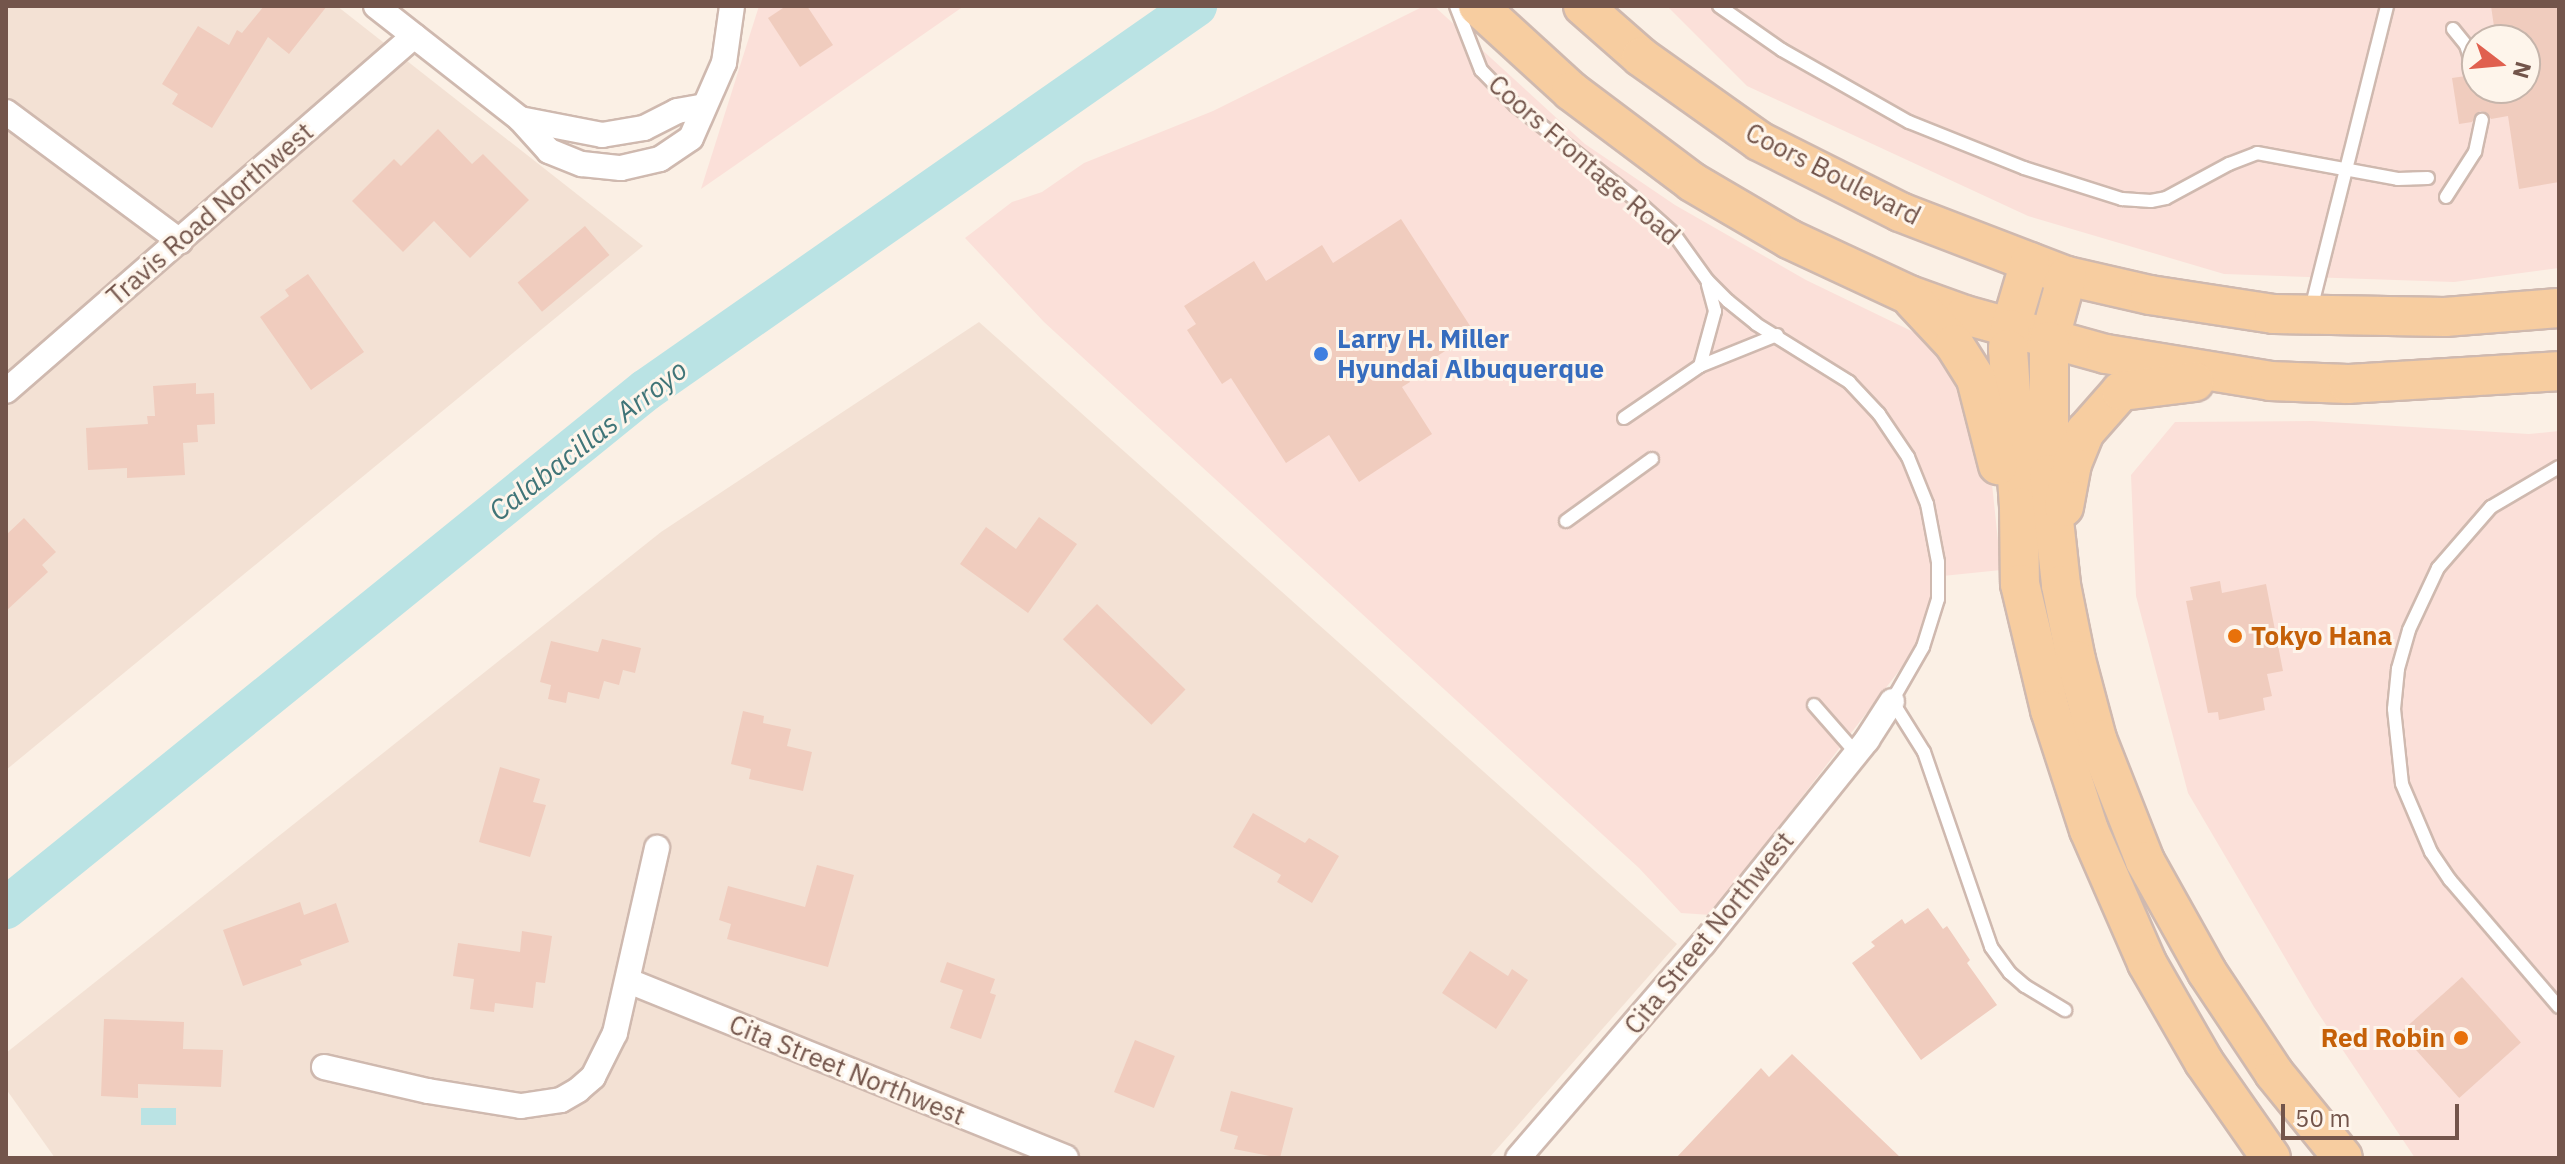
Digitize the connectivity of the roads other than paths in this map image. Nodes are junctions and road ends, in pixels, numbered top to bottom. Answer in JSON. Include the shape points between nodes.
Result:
{"nodes":[{"id":1,"x":376,"y":6,"type":"edge"},
{"id":2,"x":732,"y":6,"type":"edge"},
{"id":3,"x":1456,"y":6,"type":"edge"},
{"id":4,"x":1478,"y":6,"type":"edge"},
{"id":5,"x":1583,"y":6,"type":"edge"},
{"id":6,"x":1719,"y":6,"type":"edge"},
{"id":7,"x":2387,"y":6,"type":"edge"},
{"id":8,"x":2453,"y":29,"type":"dead end"},
{"id":9,"x":414,"y":36,"type":"junction"},
{"id":10,"x":2461,"y":39,"type":"edge"},
{"id":11,"x":704,"y":106,"type":"junction"},
{"id":12,"x":6,"y":112,"type":"edge"},
{"id":13,"x":520,"y":119,"type":"junction"},
{"id":14,"x":2482,"y":120,"type":"dead end"},
{"id":15,"x":2346,"y":169,"type":"junction"},
{"id":16,"x":2428,"y":178,"type":"dead end"},
{"id":17,"x":2446,"y":197,"type":"dead end"},
{"id":18,"x":180,"y":241,"type":"junction"},
{"id":19,"x":2030,"y":262,"type":"junction"},
{"id":20,"x":2067,"y":276,"type":"junction"},
{"id":21,"x":1707,"y":280,"type":"junction"},
{"id":22,"x":1909,"y":295,"type":"junction"},
{"id":23,"x":2559,"y":308,"type":"edge"},
{"id":24,"x":2309,"y":316,"type":"junction"},
{"id":25,"x":2010,"y":329,"type":"junction"},
{"id":26,"x":1777,"y":335,"type":"junction"},
{"id":27,"x":2049,"y":341,"type":"junction"},
{"id":28,"x":1700,"y":366,"type":"junction"},
{"id":29,"x":2559,"y":371,"type":"edge"},
{"id":30,"x":2270,"y":381,"type":"junction"},
{"id":31,"x":6,"y":391,"type":"edge"},
{"id":32,"x":1624,"y":418,"type":"dead end"},
{"id":33,"x":1652,"y":459,"type":"dead end"},
{"id":34,"x":2559,"y":467,"type":"edge"},
{"id":35,"x":1566,"y":521,"type":"dead end"},
{"id":36,"x":2056,"y":545,"type":"junction"},
{"id":37,"x":2020,"y":584,"type":"junction"},
{"id":38,"x":1892,"y":701,"type":"junction"},
{"id":39,"x":1814,"y":705,"type":"dead end"},
{"id":40,"x":1856,"y":753,"type":"junction"},
{"id":41,"x":657,"y":848,"type":"dead end"},
{"id":42,"x":629,"y":981,"type":"junction"},
{"id":43,"x":2559,"y":1007,"type":"edge"},
{"id":44,"x":2065,"y":1010,"type":"dead end"},
{"id":45,"x":324,"y":1067,"type":"dead end"},
{"id":46,"x":1066,"y":1158,"type":"edge"},
{"id":47,"x":1518,"y":1158,"type":"edge"},
{"id":48,"x":2271,"y":1158,"type":"edge"},
{"id":49,"x":2343,"y":1158,"type":"edge"}],
"edges":[{"from":1,"to":9,"type":"street"},
{"from":2,"to":11,"type":"street","via":[[724,63]]},
{"from":3,"to":21,"type":"lane","name":"Coors Frontage Road","via":[[1481,70],[1515,105],[1674,234]]},
{"from":4,"to":22,"type":"main road","via":[[1571,91],[1692,182],[1789,239]]},
{"from":5,"to":19,"type":"main road","name":"Coors Boulevard","via":[[1641,57],[1759,141],[1900,212]]},
{"from":6,"to":15,"type":"lane","via":[[1803,63],[1909,122],[2024,168],[2122,199],[2166,198],[2257,153]]},
{"from":7,"to":15,"type":"lane"},
{"from":8,"to":10,"type":"lane"},
{"from":9,"to":13,"type":"street"},
{"from":9,"to":18,"type":"street","name":"Travis Road Northwest"},
{"from":11,"to":13,"type":"street","via":[[624,134],[582,134]]},
{"from":11,"to":13,"type":"street","via":[[691,138],[644,164],[582,164],[549,151]]},
{"from":12,"to":18,"type":"street"},
{"from":14,"to":17,"type":"lane","via":[[2475,152]]},
{"from":15,"to":16,"type":"lane","via":[[2398,179]]},
{"from":15,"to":24,"type":"lane"},
{"from":18,"to":31,"type":"street","name":"Travis Road Northwest"},
{"from":19,"to":20,"type":"main road","name":"Coors Boulevard"},
{"from":19,"to":25,"type":"main road"},
{"from":20,"to":24,"type":"main road","name":"Coors Boulevard","via":[[2150,295]]},
{"from":20,"to":27,"type":"main road"},
{"from":21,"to":26,"type":"lane","name":"Coors Frontage Road","via":[[1756,324]]},
{"from":21,"to":28,"type":"lane","via":[[1715,311]]},
{"from":22,"to":25,"type":"main road"},
{"from":22,"to":37,"type":"main road","via":[[1954,344],[1976,379],[1995,442]]},
{"from":23,"to":24,"type":"main road","name":"Coors Boulevard","via":[[2445,317]]},
{"from":25,"to":27,"type":"main road"},
{"from":25,"to":37,"type":"main road"},
{"from":26,"to":28,"type":"lane"},
{"from":26,"to":38,"type":"lane","name":"Coors Frontage Road","via":[[1849,382],[1879,414],[1908,457],[1927,504],[1938,562],[1938,599],[1923,647]]},
{"from":27,"to":30,"type":"main road"},
{"from":27,"to":36,"type":"main road","via":[[2047,434]]},
{"from":28,"to":32,"type":"lane"},
{"from":29,"to":30,"type":"main road","via":[[2348,384]]},
{"from":30,"to":36,"type":"main road","via":[[2173,382],[2121,391],[2085,432],[2072,464]]},
{"from":33,"to":35,"type":"lane"},
{"from":34,"to":43,"type":"lane","via":[[2491,507],[2438,568],[2405,640],[2394,709],[2402,784],[2431,852]]},
{"from":36,"to":49,"type":"main road","via":[[2088,711],[2145,861],[2253,1044]]},
{"from":37,"to":48,"type":"main road","via":[[2061,751],[2110,883],[2181,1023]]},
{"from":38,"to":40,"type":"street","name":"Cita Street Northwest"},
{"from":38,"to":44,"type":"lane","via":[[1924,752],[1991,947],[2017,980]]},
{"from":39,"to":40,"type":"lane"},
{"from":40,"to":47,"type":"street","name":"Cita Street Northwest","via":[[1703,944]]},
{"from":41,"to":42,"type":"street"},
{"from":42,"to":45,"type":"street","via":[[605,1057],[593,1077],[561,1100],[501,1104]]},
{"from":42,"to":46,"type":"street","name":"Cita Street Northwest"}]}
